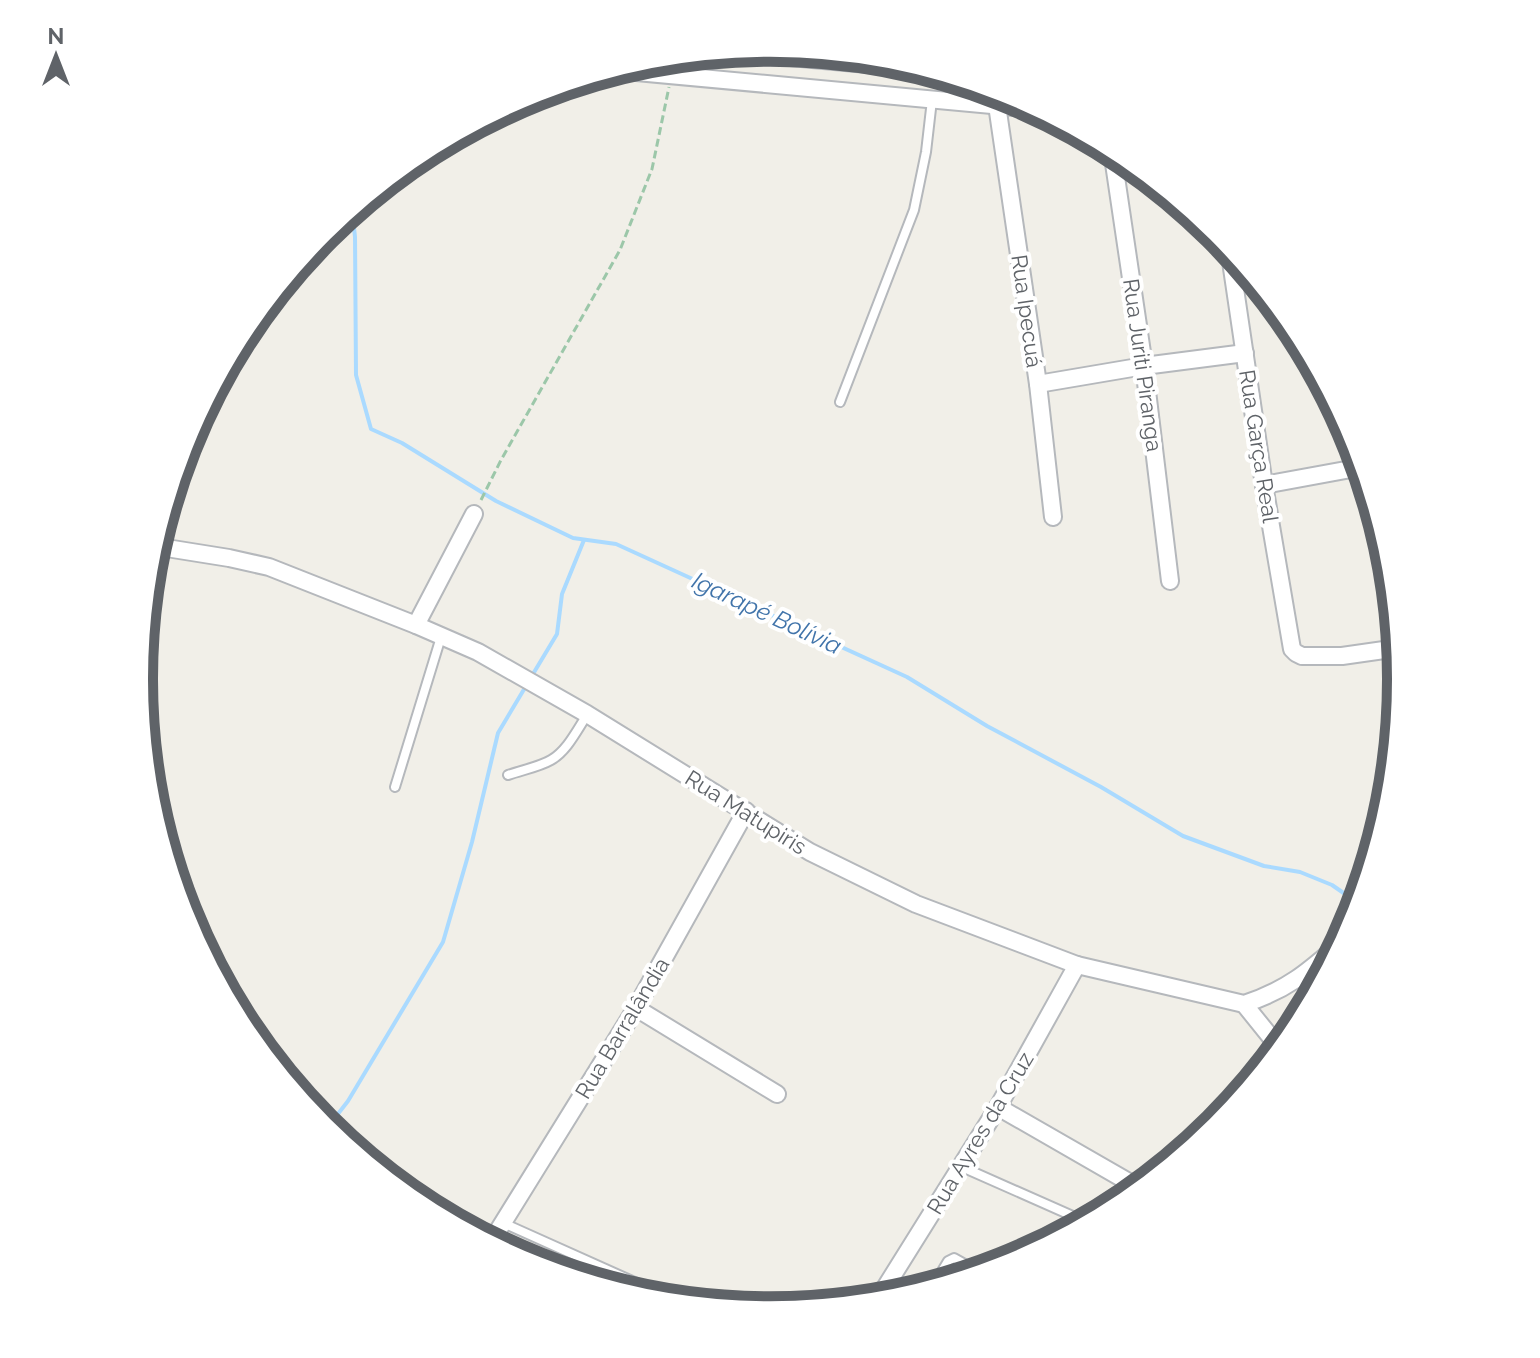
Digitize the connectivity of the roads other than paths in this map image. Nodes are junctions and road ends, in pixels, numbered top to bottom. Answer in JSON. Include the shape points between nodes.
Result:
{"nodes":[{"id":1,"x":653,"y":73,"type":"edge"},
{"id":2,"x":932,"y":99,"type":"junction"},
{"id":3,"x":995,"y":105,"type":"edge"},
{"id":4,"x":997,"y":105,"type":"edge"},
{"id":5,"x":1115,"y":167,"type":"edge"},
{"id":6,"x":1232,"y":270,"type":"edge"},
{"id":7,"x":1245,"y":353,"type":"junction"},
{"id":8,"x":1144,"y":366,"type":"junction"},
{"id":9,"x":1038,"y":384,"type":"junction"},
{"id":10,"x":840,"y":402,"type":"dead end"},
{"id":11,"x":1350,"y":469,"type":"edge"},
{"id":12,"x":1264,"y":485,"type":"junction"},
{"id":13,"x":474,"y":514,"type":"road end"},
{"id":14,"x":1053,"y":517,"type":"dead end"},
{"id":15,"x":167,"y":548,"type":"edge"},
{"id":16,"x":1170,"y":581,"type":"dead end"},
{"id":17,"x":416,"y":625,"type":"junction"},
{"id":18,"x":442,"y":636,"type":"junction"},
{"id":19,"x":1386,"y":650,"type":"edge"},
{"id":20,"x":587,"y":714,"type":"junction"},
{"id":21,"x":508,"y":775,"type":"dead end"},
{"id":22,"x":395,"y":787,"type":"dead end"},
{"id":23,"x":746,"y":811,"type":"junction"},
{"id":24,"x":1318,"y":962,"type":"edge"},
{"id":25,"x":1077,"y":965,"type":"junction"},
{"id":26,"x":1244,"y":1004,"type":"junction"},
{"id":27,"x":636,"y":1008,"type":"junction"},
{"id":28,"x":1271,"y":1038,"type":"edge"},
{"id":29,"x":777,"y":1094,"type":"dead end"},
{"id":30,"x":998,"y":1107,"type":"junction"},
{"id":31,"x":962,"y":1167,"type":"junction"},
{"id":32,"x":1128,"y":1181,"type":"edge"},
{"id":33,"x":1073,"y":1216,"type":"edge"},
{"id":34,"x":503,"y":1223,"type":"junction"},
{"id":35,"x":497,"y":1232,"type":"edge"},
{"id":36,"x":965,"y":1264,"type":"edge"},
{"id":37,"x":942,"y":1271,"type":"edge"},
{"id":38,"x":628,"y":1279,"type":"edge"},
{"id":39,"x":887,"y":1284,"type":"edge"}],
"edges":[{"from":1,"to":2,"type":"street"},
{"from":2,"to":3,"type":"street"},
{"from":2,"to":10,"type":"lane","via":[[914,210]]},
{"from":4,"to":9,"type":"street","name":"Rua Ipecuá"},
{"from":5,"to":8,"type":"street","name":"Rua Juriti Piranga"},
{"from":6,"to":7,"type":"street","name":"Rua Garça Real"},
{"from":7,"to":8,"type":"street"},
{"from":7,"to":12,"type":"street","name":"Rua Garça Real"},
{"from":8,"to":9,"type":"street"},
{"from":8,"to":16,"type":"street","name":"Rua Juriti Piranga"},
{"from":9,"to":14,"type":"street","name":"Rua Ipecuá"},
{"from":11,"to":12,"type":"street"},
{"from":12,"to":19,"type":"street","name":"Rua Garça Real","via":[[1292,649],[1302,656]]},
{"from":13,"to":17,"type":"street"},
{"from":15,"to":17,"type":"street","name":"Rua Matupiris","via":[[269,567]]},
{"from":17,"to":18,"type":"street","name":"Rua Matupiris"},
{"from":18,"to":20,"type":"street","name":"Rua Matupiris"},
{"from":18,"to":22,"type":"lane"},
{"from":20,"to":21,"type":"lane","via":[[550,761]]},
{"from":20,"to":23,"type":"street","name":"Rua Matupiris"},
{"from":23,"to":25,"type":"street","name":"Rua Matupiris","via":[[810,852],[916,904]]},
{"from":23,"to":27,"type":"street","name":"Rua Barralândia"},
{"from":24,"to":26,"type":"street","via":[[1291,984]]},
{"from":25,"to":26,"type":"street","name":"Rua Matupiris"},
{"from":25,"to":30,"type":"street","name":"Rua Ayres da Cruz"},
{"from":26,"to":28,"type":"street"},
{"from":27,"to":29,"type":"street"},
{"from":27,"to":34,"type":"street","name":"Rua Barralândia"},
{"from":30,"to":31,"type":"street","name":"Rua Ayres da Cruz"},
{"from":30,"to":32,"type":"street"},
{"from":31,"to":33,"type":"lane"},
{"from":31,"to":39,"type":"street","name":"Rua Ayres da Cruz"},
{"from":34,"to":35,"type":"street","name":"Rua Barralândia"},
{"from":34,"to":38,"type":"lane"},
{"from":36,"to":37,"type":"lane","via":[[954,1258]]}]}
